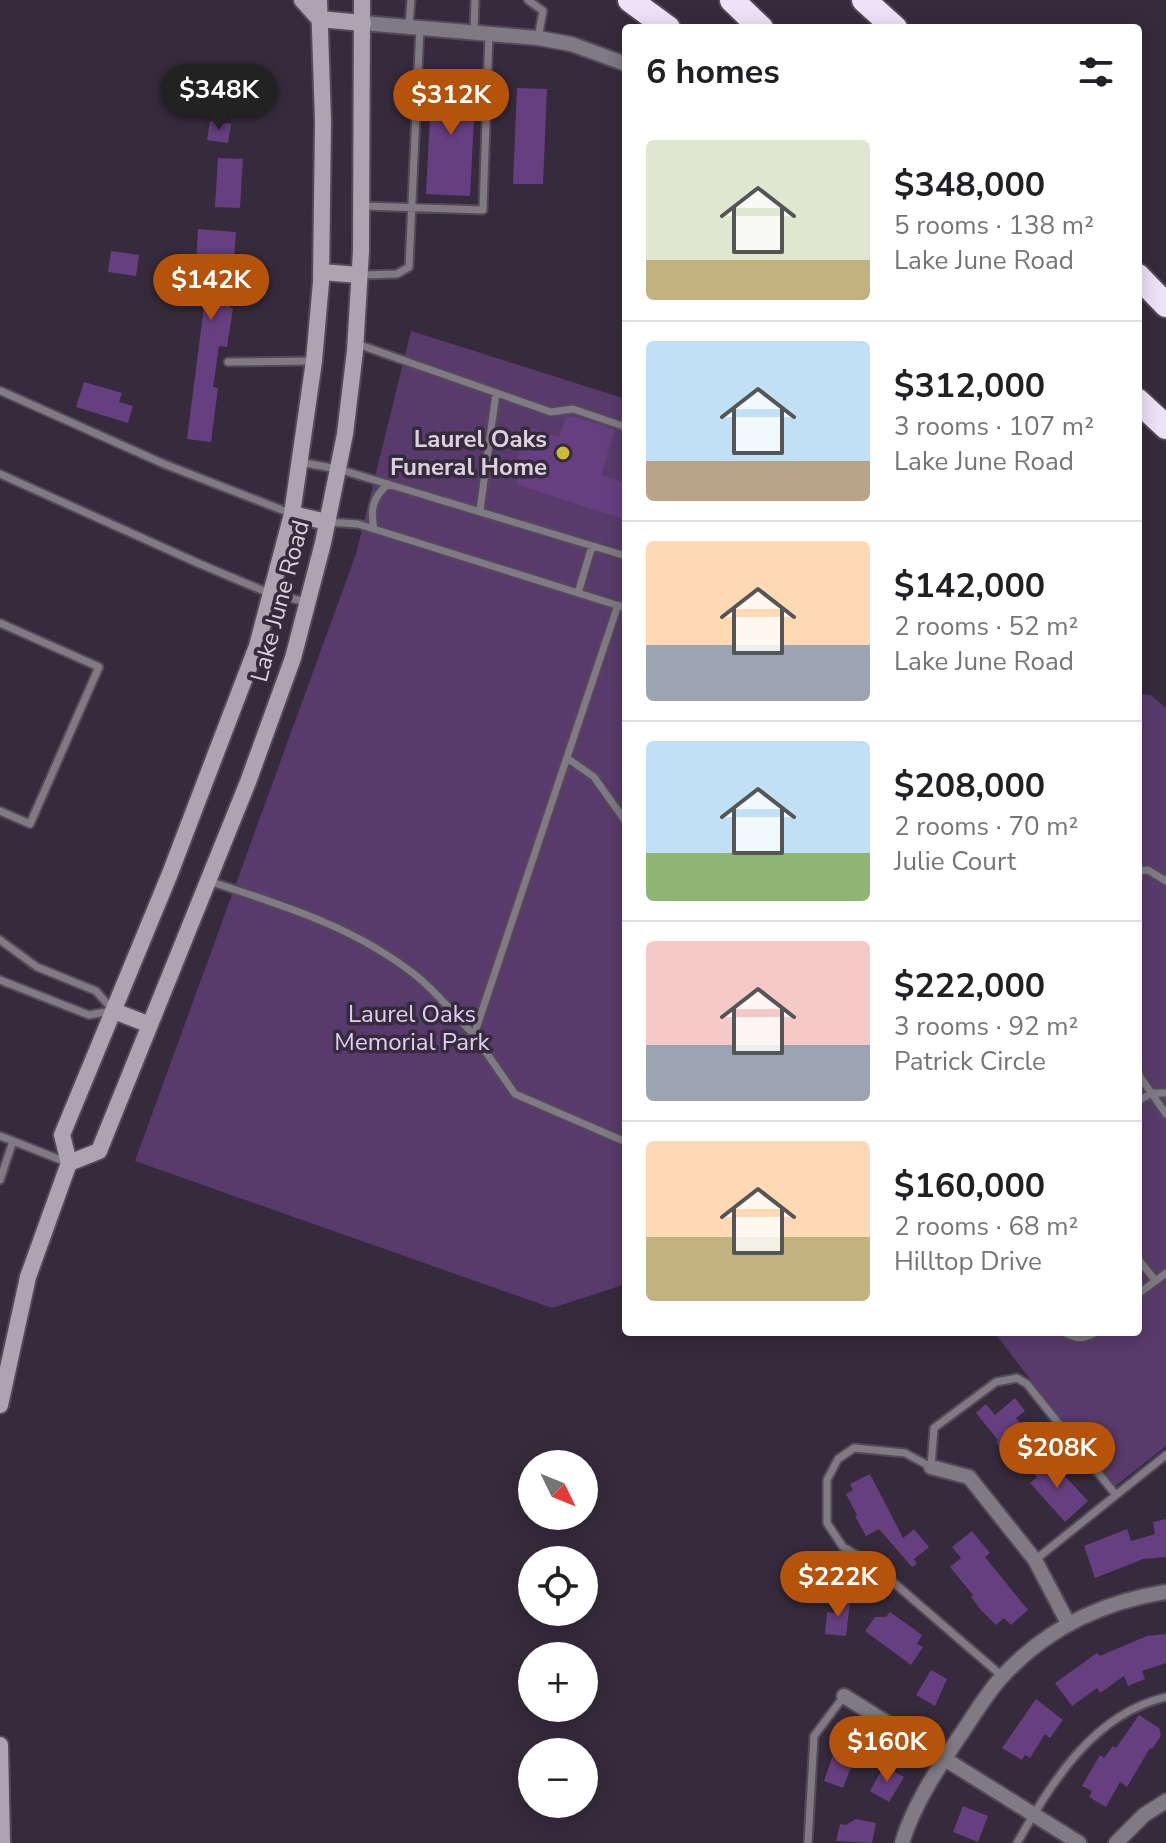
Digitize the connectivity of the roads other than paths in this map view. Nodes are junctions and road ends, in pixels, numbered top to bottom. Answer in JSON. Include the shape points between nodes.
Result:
{"nodes":[{"id":1,"x":302,"y":0,"type":"edge"},
{"id":2,"x":319,"y":0,"type":"edge"},
{"id":3,"x":362,"y":0,"type":"edge"},
{"id":4,"x":411,"y":0,"type":"edge"},
{"id":5,"x":475,"y":0,"type":"edge"},
{"id":6,"x":528,"y":0,"type":"edge"},
{"id":7,"x":630,"y":0,"type":"edge"},
{"id":8,"x":732,"y":0,"type":"edge"},
{"id":9,"x":864,"y":0,"type":"edge"},
{"id":10,"x":887,"y":0,"type":"edge"},
{"id":11,"x":319,"y":19,"type":"junction"},
{"id":12,"x":363,"y":23,"type":"junction"},
{"id":13,"x":663,"y":24,"type":"edge"},
{"id":14,"x":757,"y":24,"type":"edge"},
{"id":15,"x":891,"y":24,"type":"edge"},
{"id":16,"x":908,"y":24,"type":"edge"},
{"id":17,"x":415,"y":27,"type":"junction"},
{"id":18,"x":481,"y":32,"type":"junction"},
{"id":19,"x":538,"y":38,"type":"junction"},
{"id":20,"x":622,"y":63,"type":"edge"},
{"id":21,"x":361,"y":206,"type":"junction"},
{"id":22,"x":413,"y":209,"type":"junction"},
{"id":23,"x":321,"y":272,"type":"junction"},
{"id":24,"x":359,"y":275,"type":"junction"},
{"id":25,"x":1142,"y":280,"type":"edge"},
{"id":26,"x":1166,"y":305,"type":"edge"},
{"id":27,"x":355,"y":343,"type":"junction"},
{"id":28,"x":314,"y":361,"type":"junction"},
{"id":29,"x":228,"y":362,"type":"dead end"},
{"id":30,"x":1,"y":391,"type":"edge"},
{"id":31,"x":496,"y":393,"type":"junction"},
{"id":32,"x":1142,"y":405,"type":"edge"},
{"id":33,"x":622,"y":426,"type":"edge"},
{"id":34,"x":1166,"y":427,"type":"edge"},
{"id":35,"x":299,"y":462,"type":"junction"},
{"id":36,"x":338,"y":469,"type":"junction"},
{"id":37,"x":0,"y":474,"type":"edge"},
{"id":38,"x":388,"y":484,"type":"junction"},
{"id":39,"x":480,"y":510,"type":"junction"},
{"id":40,"x":292,"y":514,"type":"junction"},
{"id":41,"x":327,"y":522,"type":"junction"},
{"id":42,"x":374,"y":529,"type":"junction"},
{"id":43,"x":592,"y":546,"type":"junction"},
{"id":44,"x":622,"y":555,"type":"edge"},
{"id":45,"x":578,"y":593,"type":"junction"},
{"id":46,"x":271,"y":594,"type":"junction"},
{"id":47,"x":307,"y":602,"type":"junction"},
{"id":48,"x":622,"y":607,"type":"edge"},
{"id":49,"x":0,"y":623,"type":"edge"},
{"id":50,"x":567,"y":758,"type":"junction"},
{"id":51,"x":0,"y":811,"type":"edge"},
{"id":52,"x":622,"y":816,"type":"edge"},
{"id":53,"x":1142,"y":871,"type":"edge"},
{"id":54,"x":208,"y":881,"type":"junction"},
{"id":55,"x":1166,"y":881,"type":"edge"},
{"id":56,"x":0,"y":940,"type":"edge"},
{"id":57,"x":0,"y":980,"type":"edge"},
{"id":58,"x":114,"y":1011,"type":"junction"},
{"id":59,"x":150,"y":1025,"type":"junction"},
{"id":60,"x":474,"y":1035,"type":"junction"},
{"id":61,"x":1142,"y":1079,"type":"edge"},
{"id":62,"x":1152,"y":1093,"type":"junction"},
{"id":63,"x":1166,"y":1093,"type":"edge"},
{"id":64,"x":1142,"y":1099,"type":"edge"},
{"id":65,"x":1166,"y":1114,"type":"edge"},
{"id":66,"x":0,"y":1136,"type":"edge"},
{"id":67,"x":622,"y":1140,"type":"edge"},
{"id":68,"x":13,"y":1141,"type":"junction"},
{"id":69,"x":69,"y":1163,"type":"junction"},
{"id":70,"x":0,"y":1180,"type":"edge"},
{"id":71,"x":1142,"y":1264,"type":"edge"},
{"id":72,"x":1166,"y":1273,"type":"edge"},
{"id":73,"x":1155,"y":1280,"type":"junction"},
{"id":74,"x":1142,"y":1291,"type":"edge"},
{"id":75,"x":1071,"y":1336,"type":"edge"},
{"id":76,"x":1090,"y":1336,"type":"edge"},
{"id":77,"x":0,"y":1405,"type":"edge"},
{"id":78,"x":1166,"y":1455,"type":"edge"},
{"id":79,"x":931,"y":1467,"type":"junction"},
{"id":80,"x":1116,"y":1495,"type":"junction"},
{"id":81,"x":1035,"y":1560,"type":"junction"},
{"id":82,"x":1166,"y":1592,"type":"edge"},
{"id":83,"x":1068,"y":1623,"type":"junction"},
{"id":84,"x":1002,"y":1676,"type":"junction"},
{"id":85,"x":844,"y":1696,"type":"joint"},
{"id":86,"x":1166,"y":1697,"type":"edge"},
{"id":87,"x":0,"y":1745,"type":"edge"},
{"id":88,"x":944,"y":1759,"type":"junction"},
{"id":89,"x":1166,"y":1801,"type":"edge"},
{"id":90,"x":1033,"y":1815,"type":"junction"},
{"id":91,"x":2,"y":1843,"type":"edge"},
{"id":92,"x":808,"y":1843,"type":"edge"},
{"id":93,"x":902,"y":1843,"type":"edge"},
{"id":94,"x":1017,"y":1843,"type":"edge"},
{"id":95,"x":1079,"y":1843,"type":"edge"},
{"id":96,"x":1116,"y":1843,"type":"edge"}],
"edges":[{"from":1,"to":11,"type":"main road"},
{"from":2,"to":11,"type":"main road","name":"Lake June Road"},
{"from":3,"to":12,"type":"main road","name":"Lake June Road"},
{"from":4,"to":17,"type":"lane"},
{"from":5,"to":18,"type":"lane"},
{"from":6,"to":19,"type":"lane","via":[[543,11]]},
{"from":7,"to":13,"type":"highway"},
{"from":8,"to":14,"type":"highway"},
{"from":9,"to":15,"type":"highway"},
{"from":10,"to":16,"type":"highway"},
{"from":11,"to":12,"type":"main road"},
{"from":11,"to":23,"type":"main road","name":"Lake June Road"},
{"from":12,"to":17,"type":"street"},
{"from":12,"to":21,"type":"main road","name":"Lake June Road"},
{"from":17,"to":18,"type":"street"},
{"from":17,"to":22,"type":"lane"},
{"from":18,"to":19,"type":"street"},
{"from":18,"to":22,"type":"lane","via":[[483,210]]},
{"from":19,"to":20,"type":"street"},
{"from":21,"to":22,"type":"lane"},
{"from":21,"to":24,"type":"main road","name":"Lake June Road"},
{"from":22,"to":24,"type":"lane","via":[[409,267],[397,274]]},
{"from":23,"to":24,"type":"main road"},
{"from":23,"to":28,"type":"main road","name":"Lake June Road"},
{"from":24,"to":27,"type":"main road","name":"Lake June Road"},
{"from":25,"to":26,"type":"highway"},
{"from":27,"to":31,"type":"lane"},
{"from":27,"to":36,"type":"main road","name":"Lake June Road"},
{"from":28,"to":29,"type":"lane"},
{"from":28,"to":35,"type":"main road","name":"Lake June Road"},
{"from":30,"to":40,"type":"lane"},
{"from":31,"to":33,"type":"lane","via":[[551,412],[573,409]]},
{"from":31,"to":39,"type":"lane"},
{"from":32,"to":34,"type":"highway"},
{"from":35,"to":36,"type":"lane"},
{"from":35,"to":40,"type":"main road","name":"Lake June Road"},
{"from":36,"to":38,"type":"lane"},
{"from":36,"to":41,"type":"main road","name":"Lake June Road"},
{"from":37,"to":46,"type":"lane"},
{"from":38,"to":39,"type":"lane"},
{"from":38,"to":42,"type":"lane","via":[[376,495]]},
{"from":39,"to":43,"type":"lane"},
{"from":40,"to":41,"type":"main road"},
{"from":40,"to":46,"type":"main road","name":"Lake June Road"},
{"from":41,"to":42,"type":"lane"},
{"from":41,"to":47,"type":"main road","name":"Lake June Road"},
{"from":42,"to":45,"type":"lane"},
{"from":43,"to":44,"type":"lane"},
{"from":43,"to":45,"type":"lane"},
{"from":45,"to":48,"type":"lane"},
{"from":46,"to":47,"type":"lane"},
{"from":46,"to":58,"type":"main road","name":"Lake June Road","via":[[224,735]]},
{"from":47,"to":54,"type":"main road","name":"Lake June Road","via":[[293,658]]},
{"from":48,"to":50,"type":"lane"},
{"from":49,"to":51,"type":"lane","via":[[99,667],[30,824]]},
{"from":50,"to":52,"type":"lane","via":[[594,777]]},
{"from":50,"to":60,"type":"lane"},
{"from":53,"to":55,"type":"lane"},
{"from":54,"to":59,"type":"main road","name":"Lake June Road"},
{"from":54,"to":60,"type":"lane","via":[[323,920],[374,945],[417,976]]},
{"from":56,"to":58,"type":"lane","via":[[37,967],[96,991]]},
{"from":57,"to":58,"type":"lane","via":[[89,1015]]},
{"from":58,"to":59,"type":"main road"},
{"from":58,"to":69,"type":"main road","name":"Lake June Road","via":[[62,1135]]},
{"from":59,"to":69,"type":"main road","name":"Lake June Road","via":[[99,1151]]},
{"from":60,"to":67,"type":"lane","via":[[515,1094]]},
{"from":61,"to":62,"type":"lane"},
{"from":62,"to":63,"type":"lane"},
{"from":62,"to":64,"type":"lane"},
{"from":62,"to":65,"type":"lane"},
{"from":66,"to":68,"type":"lane"},
{"from":68,"to":69,"type":"lane"},
{"from":68,"to":70,"type":"lane"},
{"from":69,"to":77,"type":"main road","name":"Lake June Road","via":[[28,1277]]},
{"from":71,"to":73,"type":"lane"},
{"from":72,"to":73,"type":"lane"},
{"from":73,"to":74,"type":"lane"},
{"from":75,"to":76,"type":"lane"},
{"from":78,"to":80,"type":"lane"},
{"from":79,"to":80,"type":"lane","via":[[934,1428],[996,1382],[1017,1378]]},
{"from":79,"to":81,"type":"street","via":[[969,1477]]},
{"from":79,"to":84,"type":"lane","via":[[905,1453],[854,1448],[838,1459],[827,1480],[827,1523],[843,1547],[872,1564]]},
{"from":80,"to":81,"type":"lane"},
{"from":81,"to":83,"type":"street"},
{"from":82,"to":83,"type":"street","via":[[1131,1597]]},
{"from":83,"to":84,"type":"street","via":[[1031,1647]]},
{"from":84,"to":88,"type":"street"},
{"from":85,"to":88,"type":"street"},
{"from":85,"to":92,"type":"lane","via":[[814,1736]]},
{"from":86,"to":90,"type":"lane","via":[[1128,1711],[1085,1743]]},
{"from":87,"to":91,"type":"main road"},
{"from":88,"to":90,"type":"street"},
{"from":88,"to":93,"type":"street"},
{"from":89,"to":96,"type":"street"},
{"from":90,"to":94,"type":"lane"},
{"from":90,"to":95,"type":"street"}]}
